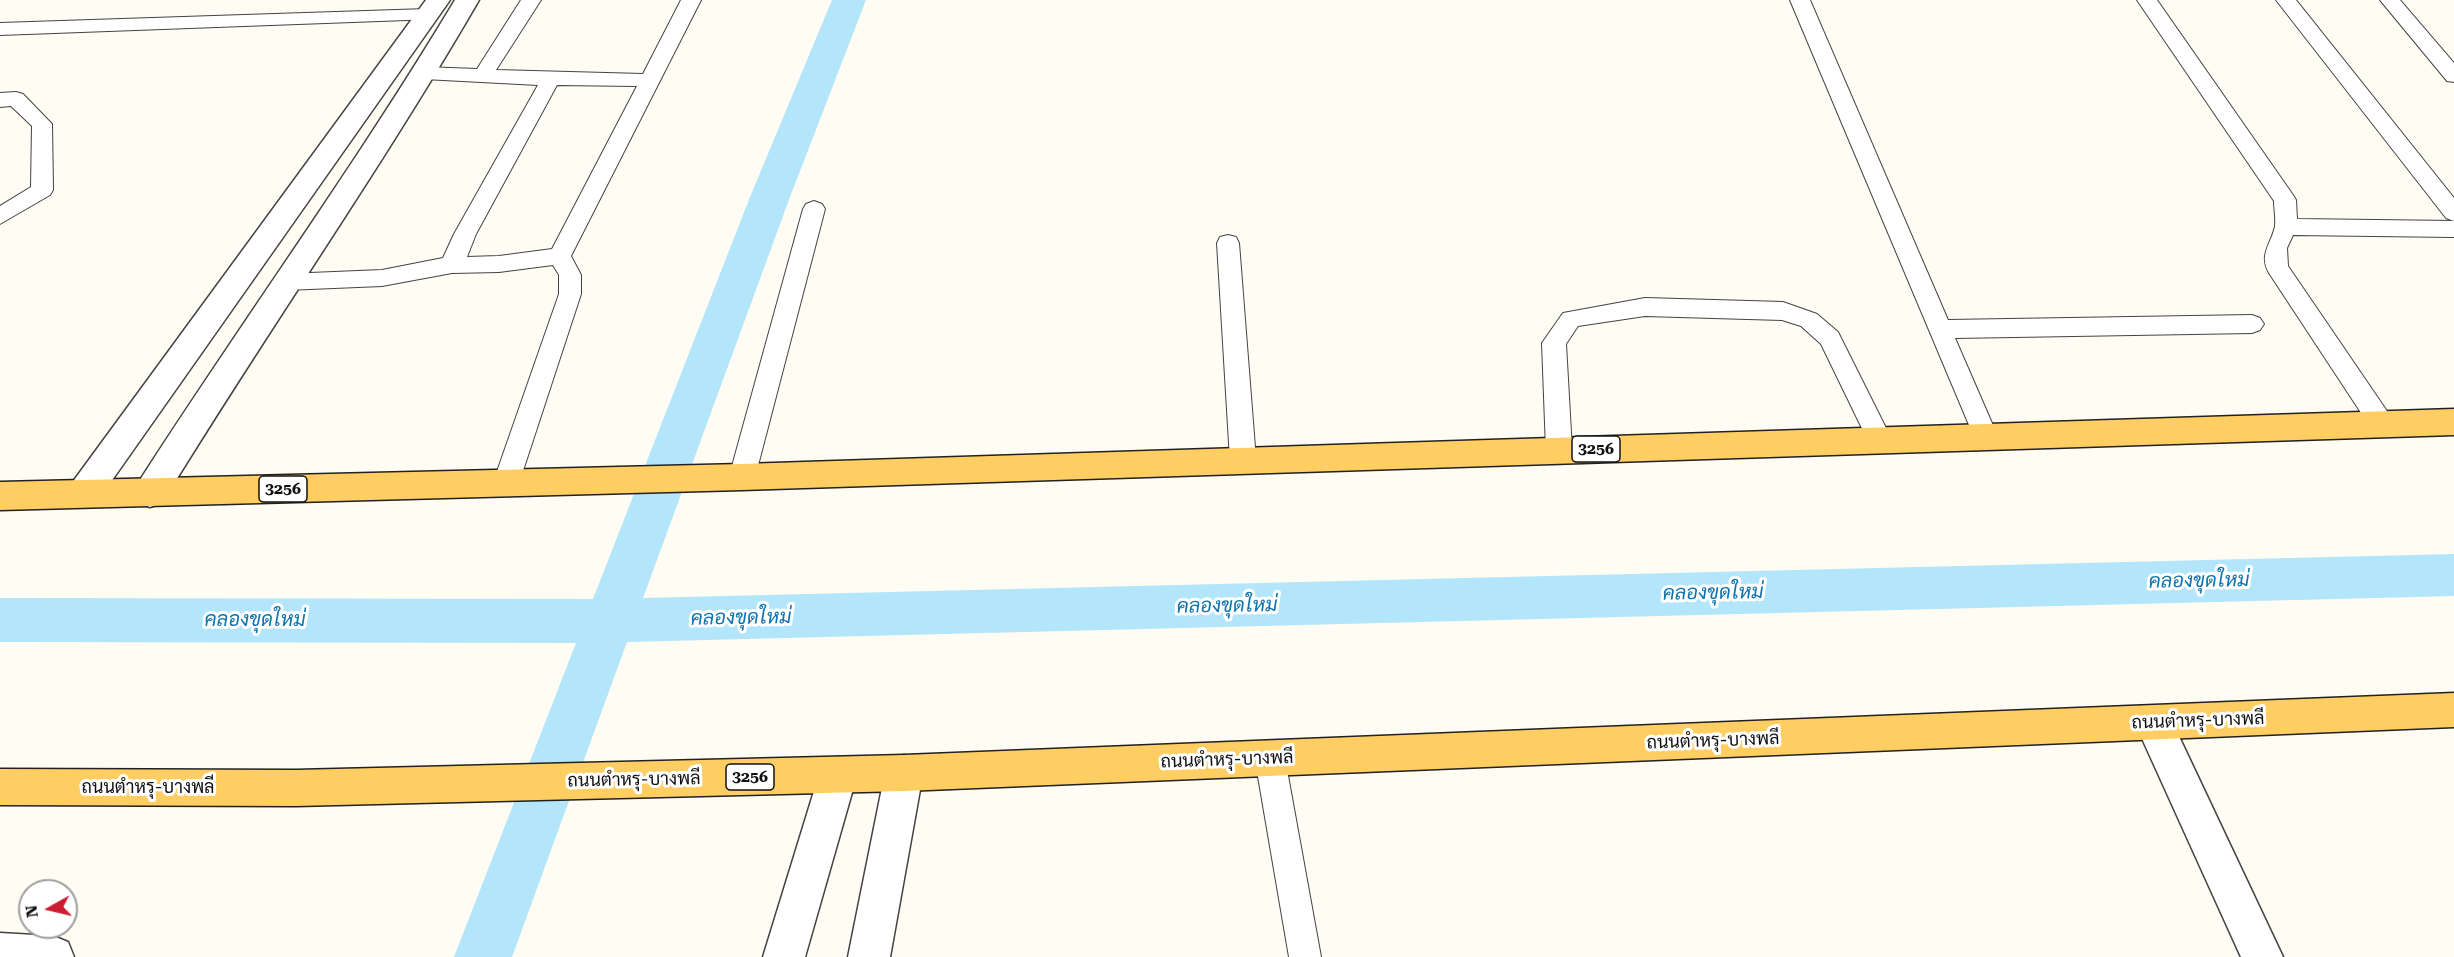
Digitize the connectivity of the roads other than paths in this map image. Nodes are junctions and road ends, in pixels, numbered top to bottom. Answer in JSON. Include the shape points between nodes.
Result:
{"nodes":[{"id":1,"x":467,"y":0,"type":"edge"},
{"id":2,"x":531,"y":0,"type":"edge"},
{"id":3,"x":691,"y":0,"type":"edge"},
{"id":4,"x":1800,"y":0,"type":"edge"},
{"id":5,"x":2147,"y":0,"type":"edge"},
{"id":6,"x":2286,"y":0,"type":"edge"},
{"id":7,"x":2390,"y":0,"type":"edge"},
{"id":8,"x":432,"y":8,"type":"edge"},
{"id":9,"x":369,"y":9,"type":"edge"},
{"id":10,"x":0,"y":29,"type":"edge"},
{"id":11,"x":424,"y":73,"type":"junction"},
{"id":12,"x":483,"y":75,"type":"junction"},
{"id":13,"x":2454,"y":76,"type":"edge"},
{"id":14,"x":551,"y":79,"type":"junction"},
{"id":15,"x":651,"y":80,"type":"junction"},
{"id":16,"x":0,"y":100,"type":"edge"},
{"id":17,"x":814,"y":209,"type":"dead end"},
{"id":18,"x":2454,"y":213,"type":"edge"},
{"id":19,"x":0,"y":216,"type":"edge"},
{"id":20,"x":2286,"y":227,"type":"junction"},
{"id":21,"x":2454,"y":229,"type":"edge"},
{"id":22,"x":1228,"y":243,"type":"dead end"},
{"id":23,"x":560,"y":256,"type":"junction"},
{"id":24,"x":452,"y":265,"type":"junction"},
{"id":25,"x":286,"y":282,"type":"junction"},
{"id":26,"x":2252,"y":324,"type":"dead end"},
{"id":27,"x":1941,"y":329,"type":"junction"},
{"id":28,"x":2454,"y":422,"type":"edge"},
{"id":29,"x":2394,"y":424,"type":"junction"},
{"id":30,"x":1986,"y":436,"type":"junction"},
{"id":31,"x":1880,"y":440,"type":"junction"},
{"id":32,"x":2454,"y":443,"type":"edge"},
{"id":33,"x":1559,"y":450,"type":"junction"},
{"id":34,"x":1243,"y":460,"type":"junction"},
{"id":35,"x":740,"y":477,"type":"junction"},
{"id":36,"x":506,"y":483,"type":"junction"},
{"id":37,"x":84,"y":493,"type":"junction"},
{"id":38,"x":150,"y":493,"type":"junction"},
{"id":39,"x":0,"y":496,"type":"edge"},
{"id":40,"x":2454,"y":710,"type":"edge"},
{"id":41,"x":2154,"y":723,"type":"junction"},
{"id":42,"x":1270,"y":759,"type":"junction"},
{"id":43,"x":904,"y":773,"type":"junction"},
{"id":44,"x":838,"y":775,"type":"junction"},
{"id":45,"x":0,"y":787,"type":"edge"},
{"id":46,"x":0,"y":954,"type":"edge"},
{"id":47,"x":52,"y":957,"type":"edge"},
{"id":48,"x":784,"y":957,"type":"edge"},
{"id":49,"x":869,"y":957,"type":"edge"},
{"id":50,"x":1305,"y":957,"type":"edge"},
{"id":51,"x":2262,"y":957,"type":"edge"}],
"edges":[{"from":1,"to":11,"type":"street"},
{"from":2,"to":12,"type":"lane"},
{"from":3,"to":15,"type":"lane"},
{"from":4,"to":27,"type":"lane"},
{"from":5,"to":20,"type":"lane","via":[[2285,200]]},
{"from":6,"to":18,"type":"lane"},
{"from":7,"to":13,"type":"lane"},
{"from":8,"to":9,"type":"lane"},
{"from":8,"to":37,"type":"street"},
{"from":9,"to":10,"type":"lane"},
{"from":11,"to":12,"type":"lane"},
{"from":11,"to":25,"type":"street"},
{"from":12,"to":14,"type":"lane"},
{"from":14,"to":15,"type":"lane"},
{"from":14,"to":24,"type":"lane","via":[[465,234]]},
{"from":15,"to":23,"type":"lane"},
{"from":16,"to":19,"type":"lane","via":[[16,99],[42,124],[42,190]]},
{"from":17,"to":35,"type":"lane"},
{"from":20,"to":21,"type":"lane"},
{"from":20,"to":29,"type":"lane","via":[[2276,248],[2277,267]]},
{"from":22,"to":34,"type":"lane"},
{"from":23,"to":24,"type":"lane"},
{"from":23,"to":36,"type":"lane","via":[[570,275],[570,294]]},
{"from":24,"to":25,"type":"lane","via":[[382,278]]},
{"from":25,"to":38,"type":"street"},
{"from":26,"to":27,"type":"lane"},
{"from":27,"to":30,"type":"lane"},
{"from":28,"to":29,"type":"main road","number":"3256"},
{"from":29,"to":30,"type":"main road","number":"3256"},
{"from":29,"to":32,"type":"main road"},
{"from":30,"to":31,"type":"main road","number":"3256"},
{"from":31,"to":33,"type":"main road","number":"3256"},
{"from":31,"to":33,"type":"lane","via":[[1830,338],[1809,320],[1783,310],[1645,308],[1571,319],[1554,343]]},
{"from":33,"to":34,"type":"main road","number":"3256"},
{"from":34,"to":35,"type":"main road","number":"3256"},
{"from":35,"to":36,"type":"main road","number":"3256"},
{"from":36,"to":38,"type":"main road","number":"3256"},
{"from":37,"to":38,"type":"main road","number":"3256"},
{"from":37,"to":39,"type":"main road","number":"3256"},
{"from":40,"to":41,"type":"main road","name":"ถนนตำหรุ-บางพลี","number":"3256"},
{"from":41,"to":42,"type":"main road","name":"ถนนตำหรุ-บางพลี","number":"3256"},
{"from":41,"to":51,"type":"street"},
{"from":42,"to":43,"type":"main road","name":"ถนนตำหรุ-บางพลี","number":"3256"},
{"from":42,"to":50,"type":"lane"},
{"from":43,"to":44,"type":"main road","name":"ถนนตำหรุ-บางพลี","number":"3256"},
{"from":43,"to":49,"type":"street"},
{"from":44,"to":45,"type":"main road","name":"ถนนตำหรุ-บางพลี","number":"3256","via":[[296,788]]},
{"from":44,"to":48,"type":"street"},
{"from":46,"to":47,"type":"street"}]}
